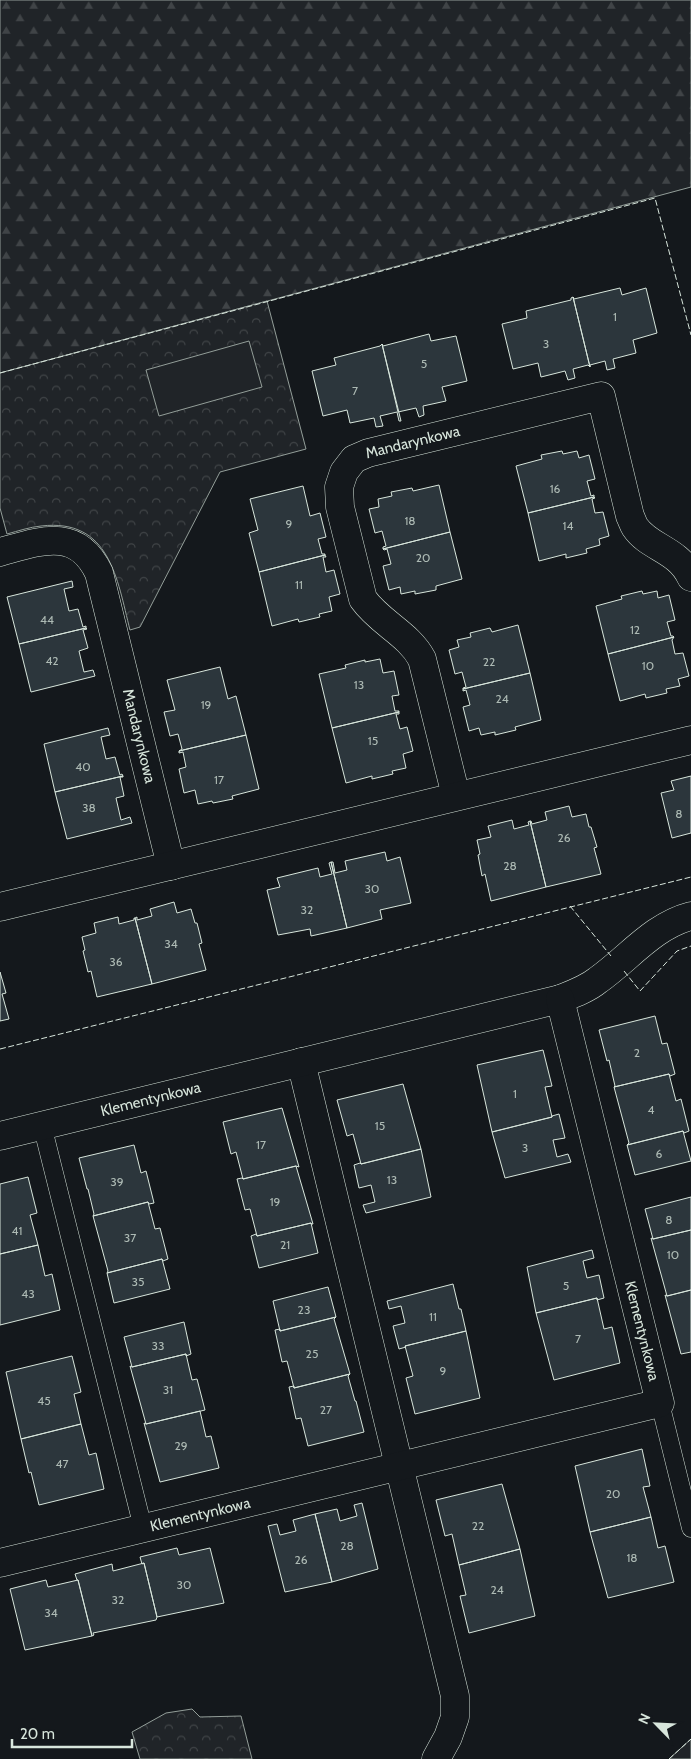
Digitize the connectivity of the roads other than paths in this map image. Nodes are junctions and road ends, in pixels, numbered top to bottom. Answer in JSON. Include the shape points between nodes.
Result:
{"nodes":[{"id":1,"x":0,"y":552,"type":"edge"},
{"id":2,"x":691,"y":577,"type":"edge"},
{"id":3,"x":691,"y":740,"type":"edge"},
{"id":4,"x":456,"y":796,"type":"junction"},
{"id":5,"x":171,"y":866,"type":"junction"},
{"id":6,"x":0,"y":907,"type":"edge"},
{"id":7,"x":691,"y":916,"type":"edge"},
{"id":8,"x":560,"y":999,"type":"junction"},
{"id":9,"x":301,"y":1062,"type":"junction"},
{"id":10,"x":42,"y":1125,"type":"junction"},
{"id":11,"x":0,"y":1136,"type":"edge"},
{"id":12,"x":660,"y":1402,"type":"junction"},
{"id":13,"x":400,"y":1466,"type":"junction"},
{"id":14,"x":143,"y":1528,"type":"junction"},
{"id":15,"x":691,"y":1528,"type":"edge"},
{"id":16,"x":0,"y":1563,"type":"edge"},
{"id":17,"x":436,"y":1759,"type":"edge"}],
"edges":[{"from":1,"to":5,"type":"street","name":"Mandarynkowa","via":[[44,540],[60,540],[86,552],[94,561]]},
{"from":2,"to":4,"type":"street","name":"Mandarynkowa","via":[[680,560],[635,527],[601,396],[354,459],[344,472],[339,494],[363,599],[370,610],[416,646]]},
{"from":3,"to":4,"type":"street"},
{"from":4,"to":5,"type":"street"},
{"from":5,"to":6,"type":"street"},
{"from":7,"to":8,"type":"street","name":"Klementynkowa","via":[[660,929],[598,981]]},
{"from":8,"to":9,"type":"street","name":"Klementynkowa"},
{"from":8,"to":12,"type":"street","name":"Klementynkowa"},
{"from":9,"to":10,"type":"street","name":"Klementynkowa"},
{"from":9,"to":13,"type":"street"},
{"from":10,"to":11,"type":"street","name":"Klementynkowa"},
{"from":10,"to":14,"type":"lane"},
{"from":12,"to":13,"type":"street","name":"Klementynkowa"},
{"from":12,"to":15,"type":"lane"},
{"from":13,"to":14,"type":"street","name":"Klementynkowa"},
{"from":13,"to":17,"type":"street","via":[[455,1696],[455,1717]]},
{"from":14,"to":16,"type":"street","name":"Klementynkowa"}]}
